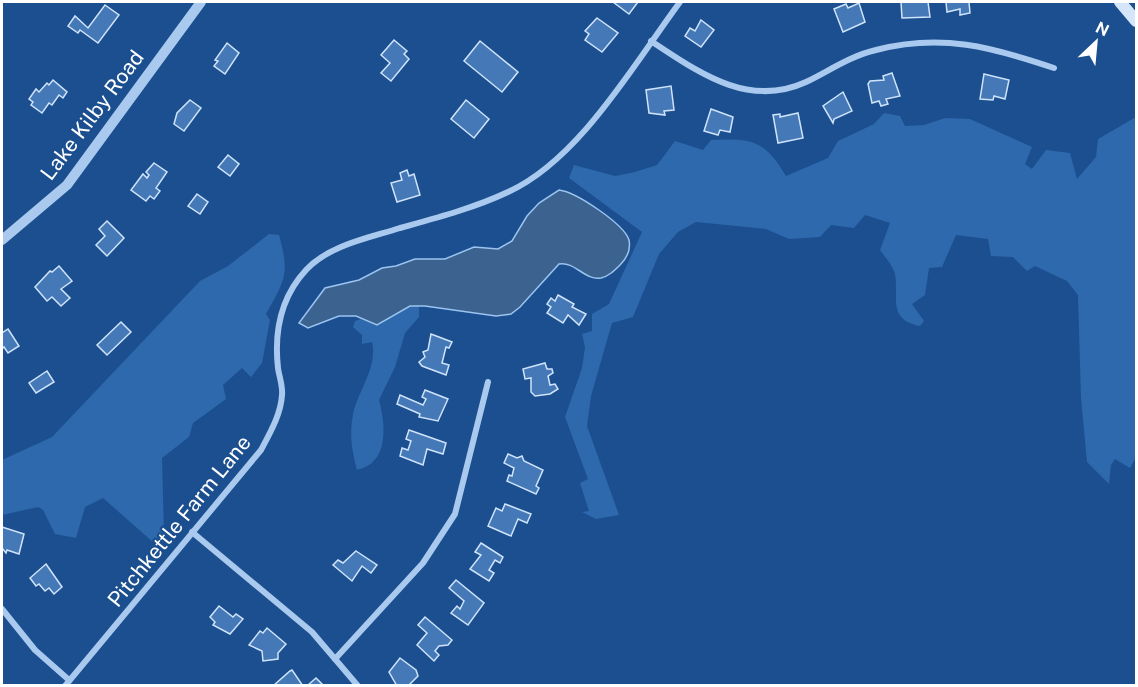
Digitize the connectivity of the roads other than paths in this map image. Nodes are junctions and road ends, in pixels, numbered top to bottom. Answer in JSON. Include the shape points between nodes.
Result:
{"nodes":[{"id":1,"x":201,"y":2,"type":"edge"},
{"id":2,"x":680,"y":2,"type":"edge"},
{"id":3,"x":1120,"y":2,"type":"edge"},
{"id":4,"x":1137,"y":21,"type":"edge"},
{"id":5,"x":651,"y":41,"type":"junction"},
{"id":6,"x":1054,"y":68,"type":"dead end"},
{"id":7,"x":2,"y":240,"type":"edge"},
{"id":8,"x":488,"y":382,"type":"dead end"},
{"id":9,"x":192,"y":532,"type":"junction"},
{"id":10,"x":2,"y":609,"type":"edge"},
{"id":11,"x":335,"y":659,"type":"junction"},
{"id":12,"x":67,"y":683,"type":"edge"},
{"id":13,"x":358,"y":686,"type":"edge"}],
"edges":[{"from":1,"to":7,"type":"street","name":"Lake Kilby Road","via":[[74,177]]},
{"from":2,"to":5,"type":"street","name":"Pitchkettle Farm Lane"},
{"from":3,"to":4,"type":"main road"},
{"from":5,"to":6,"type":"street","via":[[710,79],[763,91],[803,83],[848,59],[876,50],[920,43],[979,45]]},
{"from":5,"to":9,"type":"street","name":"Pitchkettle Farm Lane","via":[[579,138],[554,164],[509,192],[355,242],[327,254],[306,270],[282,310],[276,340],[282,394],[270,433],[261,450]]},
{"from":8,"to":11,"type":"street","via":[[455,514],[423,563]]},
{"from":9,"to":11,"type":"street","via":[[312,633]]},
{"from":9,"to":12,"type":"street","name":"Pitchkettle Farm Lane"},
{"from":10,"to":12,"type":"street"},
{"from":11,"to":13,"type":"street"}]}
